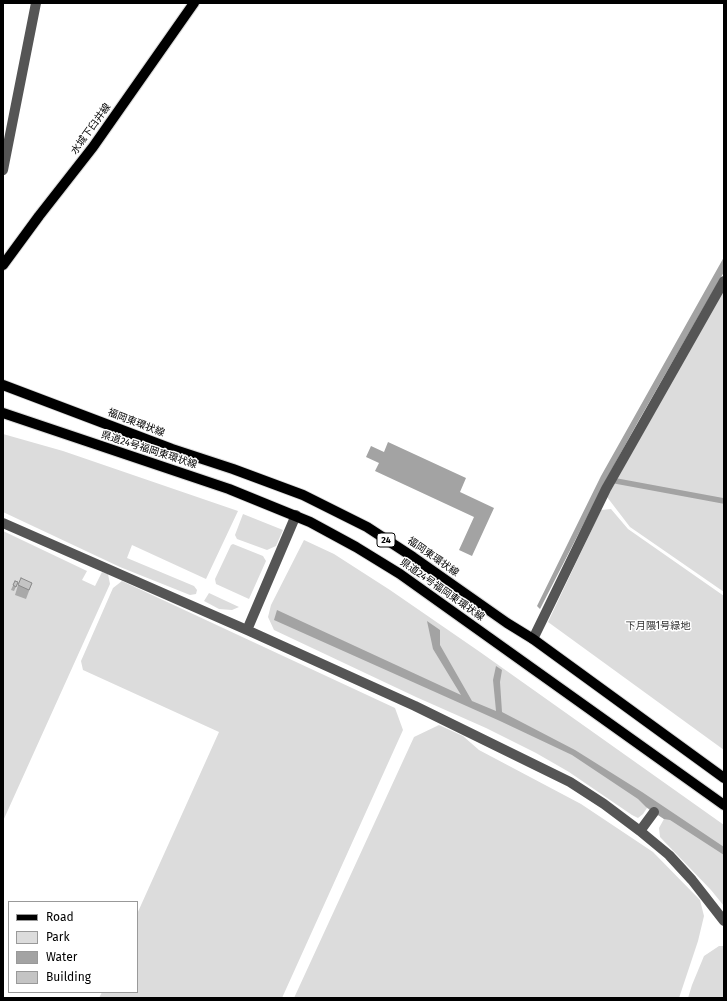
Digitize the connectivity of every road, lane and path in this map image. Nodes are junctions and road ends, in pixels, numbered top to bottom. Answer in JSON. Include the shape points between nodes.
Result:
{"nodes":[{"id":1,"x":36,"y":3,"type":"edge"},
{"id":2,"x":194,"y":3,"type":"edge"},
{"id":3,"x":3,"y":170,"type":"edge"},
{"id":4,"x":3,"y":265,"type":"edge"},
{"id":5,"x":724,"y":281,"type":"edge"},
{"id":6,"x":3,"y":385,"type":"edge"},
{"id":7,"x":3,"y":413,"type":"edge"},
{"id":8,"x":296,"y":515,"type":"junction"},
{"id":9,"x":3,"y":522,"type":"edge"},
{"id":10,"x":247,"y":630,"type":"junction"},
{"id":11,"x":533,"y":639,"type":"junction"},
{"id":12,"x":724,"y":778,"type":"edge"},
{"id":13,"x":724,"y":805,"type":"edge"},
{"id":14,"x":654,"y":812,"type":"dead end"},
{"id":15,"x":640,"y":831,"type":"junction"},
{"id":16,"x":724,"y":921,"type":"edge"}],
"edges":[{"from":1,"to":3,"type":"street"},
{"from":2,"to":4,"type":"main road","name":"水城下臼井線","via":[[93,148]]},
{"from":5,"to":11,"type":"street","via":[[606,489]]},
{"from":6,"to":11,"type":"main road","name":"福岡東環状線","number":"24","via":[[314,500],[380,536]]},
{"from":7,"to":8,"type":"main road","name":"県道24号福岡東環状線","number":"24","via":[[229,489]]},
{"from":8,"to":10,"type":"street"},
{"from":8,"to":13,"type":"main road","name":"県道24号福岡東環状線","number":"24","via":[[400,574]]},
{"from":9,"to":10,"type":"street"},
{"from":10,"to":15,"type":"street","via":[[416,706],[570,782]]},
{"from":11,"to":12,"type":"main road","name":"福岡東環状線","number":"24"},
{"from":14,"to":15,"type":"street"},
{"from":15,"to":16,"type":"street","via":[[669,855]]}]}
